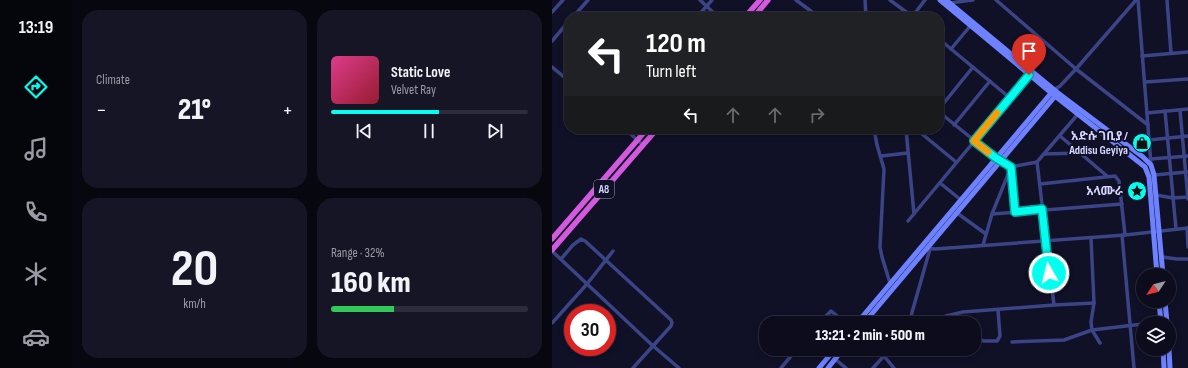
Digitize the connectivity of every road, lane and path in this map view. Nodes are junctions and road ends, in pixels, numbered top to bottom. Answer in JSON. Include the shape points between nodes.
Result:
{"nodes":[{"id":1,"x":562,"y":0,"type":"edge"},
{"id":2,"x":588,"y":0,"type":"edge"},
{"id":3,"x":700,"y":0,"type":"edge"},
{"id":4,"x":712,"y":0,"type":"edge"},
{"id":5,"x":760,"y":0,"type":"edge"},
{"id":6,"x":768,"y":0,"type":"edge"},
{"id":7,"x":796,"y":0,"type":"edge"},
{"id":8,"x":865,"y":0,"type":"edge"},
{"id":9,"x":890,"y":0,"type":"edge"},
{"id":10,"x":926,"y":0,"type":"edge"},
{"id":11,"x":940,"y":0,"type":"edge"},
{"id":12,"x":973,"y":0,"type":"edge"},
{"id":13,"x":996,"y":0,"type":"edge"},
{"id":14,"x":1137,"y":0,"type":"edge"},
{"id":15,"x":1167,"y":0,"type":"edge"},
{"id":16,"x":948,"y":1,"type":"edge"},
{"id":17,"x":706,"y":6,"type":"junction"},
{"id":18,"x":552,"y":12,"type":"edge"},
{"id":19,"x":577,"y":12,"type":"edge"},
{"id":20,"x":701,"y":12,"type":"edge"},
{"id":21,"x":713,"y":12,"type":"edge"},
{"id":22,"x":749,"y":12,"type":"edge"},
{"id":23,"x":758,"y":12,"type":"edge"},
{"id":24,"x":812,"y":12,"type":"edge"},
{"id":25,"x":866,"y":12,"type":"edge"},
{"id":26,"x":906,"y":12,"type":"edge"},
{"id":27,"x":916,"y":12,"type":"edge"},
{"id":28,"x":972,"y":24,"type":"junction"},
{"id":29,"x":564,"y":28,"type":"edge"},
{"id":30,"x":552,"y":41,"type":"edge"},
{"id":31,"x":944,"y":43,"type":"edge"},
{"id":32,"x":951,"y":49,"type":"junction"},
{"id":33,"x":1188,"y":52,"type":"edge"},
{"id":34,"x":1171,"y":53,"type":"junction"},
{"id":35,"x":1142,"y":56,"type":"junction"},
{"id":36,"x":552,"y":67,"type":"edge"},
{"id":37,"x":973,"y":67,"type":"junction"},
{"id":38,"x":1076,"y":69,"type":"junction"},
{"id":39,"x":1031,"y":73,"type":"junction"},
{"id":40,"x":564,"y":77,"type":"edge"},
{"id":41,"x":1188,"y":79,"type":"edge"},
{"id":42,"x":990,"y":81,"type":"junction"},
{"id":43,"x":1145,"y":82,"type":"junction"},
{"id":44,"x":1055,"y":93,"type":"junction"},
{"id":45,"x":1010,"y":98,"type":"junction"},
{"id":46,"x":944,"y":103,"type":"edge"},
{"id":47,"x":1188,"y":109,"type":"edge"},
{"id":48,"x":1180,"y":110,"type":"junction"},
{"id":49,"x":1165,"y":111,"type":"junction"},
{"id":50,"x":1147,"y":113,"type":"junction"},
{"id":51,"x":1078,"y":114,"type":"junction"},
{"id":52,"x":944,"y":116,"type":"edge"},
{"id":53,"x":954,"y":125,"type":"junction"},
{"id":54,"x":1148,"y":125,"type":"junction"},
{"id":55,"x":630,"y":134,"type":"edge"},
{"id":56,"x":643,"y":134,"type":"edge"},
{"id":57,"x":652,"y":134,"type":"edge"},
{"id":58,"x":875,"y":134,"type":"edge"},
{"id":59,"x":906,"y":134,"type":"edge"},
{"id":60,"x":922,"y":134,"type":"edge"},
{"id":61,"x":1060,"y":136,"type":"junction"},
{"id":62,"x":1188,"y":136,"type":"edge"},
{"id":63,"x":1182,"y":137,"type":"junction"},
{"id":64,"x":1168,"y":138,"type":"junction"},
{"id":65,"x":1149,"y":140,"type":"junction"},
{"id":66,"x":638,"y":141,"type":"junction"},
{"id":67,"x":974,"y":141,"type":"junction"},
{"id":68,"x":643,"y":145,"type":"junction"},
{"id":69,"x":908,"y":153,"type":"junction"},
{"id":70,"x":1081,"y":153,"type":"junction"},
{"id":71,"x":1044,"y":154,"type":"junction"},
{"id":72,"x":881,"y":156,"type":"junction"},
{"id":73,"x":1186,"y":156,"type":"edge"},
{"id":74,"x":996,"y":158,"type":"junction"},
{"id":75,"x":1170,"y":158,"type":"junction"},
{"id":76,"x":1001,"y":161,"type":"junction"},
{"id":77,"x":956,"y":162,"type":"junction"},
{"id":78,"x":1037,"y":162,"type":"junction"},
{"id":79,"x":1151,"y":162,"type":"junction"},
{"id":80,"x":1011,"y":168,"type":"junction"},
{"id":81,"x":1187,"y":172,"type":"edge"},
{"id":82,"x":1171,"y":174,"type":"junction"},
{"id":83,"x":1154,"y":175,"type":"junction"},
{"id":84,"x":1107,"y":176,"type":"junction"},
{"id":85,"x":940,"y":183,"type":"junction"},
{"id":86,"x":1040,"y":184,"type":"junction"},
{"id":87,"x":1156,"y":196,"type":"junction"},
{"id":88,"x":1174,"y":198,"type":"junction"},
{"id":89,"x":1188,"y":198,"type":"edge"},
{"id":90,"x":963,"y":201,"type":"junction"},
{"id":91,"x":1122,"y":204,"type":"junction"},
{"id":92,"x":1042,"y":209,"type":"junction"},
{"id":93,"x":1015,"y":212,"type":"junction"},
{"id":94,"x":957,"y":213,"type":"junction"},
{"id":95,"x":914,"y":214,"type":"junction"},
{"id":96,"x":992,"y":214,"type":"junction"},
{"id":97,"x":908,"y":221,"type":"dead end"},
{"id":98,"x":1187,"y":228,"type":"edge"},
{"id":99,"x":1176,"y":229,"type":"junction"},
{"id":100,"x":1153,"y":232,"type":"junction"},
{"id":101,"x":1159,"y":232,"type":"junction"},
{"id":102,"x":986,"y":234,"type":"junction"},
{"id":103,"x":1123,"y":235,"type":"junction"},
{"id":104,"x":1091,"y":238,"type":"junction"},
{"id":105,"x":552,"y":239,"type":"edge"},
{"id":106,"x":1045,"y":241,"type":"junction"},
{"id":107,"x":983,"y":245,"type":"junction"},
{"id":108,"x":1188,"y":247,"type":"edge"},
{"id":109,"x":929,"y":249,"type":"junction"},
{"id":110,"x":552,"y":250,"type":"edge"},
{"id":111,"x":613,"y":251,"type":"dead end"},
{"id":112,"x":1162,"y":257,"type":"junction"},
{"id":113,"x":561,"y":259,"type":"junction"},
{"id":114,"x":1188,"y":259,"type":"edge"},
{"id":115,"x":605,"y":261,"type":"junction"},
{"id":116,"x":1156,"y":268,"type":"edge"},
{"id":117,"x":1163,"y":268,"type":"edge"},
{"id":118,"x":890,"y":283,"type":"junction"},
{"id":119,"x":587,"y":284,"type":"junction"},
{"id":120,"x":1094,"y":303,"type":"junction"},
{"id":121,"x":1054,"y":304,"type":"junction"},
{"id":122,"x":998,"y":310,"type":"junction"},
{"id":123,"x":827,"y":316,"type":"edge"},
{"id":124,"x":836,"y":316,"type":"edge"},
{"id":125,"x":863,"y":316,"type":"edge"},
{"id":126,"x":870,"y":316,"type":"edge"},
{"id":127,"x":911,"y":316,"type":"edge"},
{"id":128,"x":946,"y":316,"type":"edge"},
{"id":129,"x":552,"y":323,"type":"edge"},
{"id":130,"x":1136,"y":325,"type":"edge"},
{"id":131,"x":1130,"y":326,"type":"junction"},
{"id":132,"x":1092,"y":330,"type":"junction"},
{"id":133,"x":981,"y":340,"type":"edge"},
{"id":134,"x":1012,"y":342,"type":"dead end"},
{"id":135,"x":1100,"y":343,"type":"dead end"},
{"id":136,"x":652,"y":345,"type":"junction"},
{"id":137,"x":791,"y":356,"type":"edge"},
{"id":138,"x":829,"y":356,"type":"edge"},
{"id":139,"x":837,"y":356,"type":"edge"},
{"id":140,"x":884,"y":356,"type":"joint"},
{"id":141,"x":1163,"y":356,"type":"edge"},
{"id":142,"x":1169,"y":356,"type":"edge"},
{"id":143,"x":835,"y":359,"type":"junction"},
{"id":144,"x":634,"y":368,"type":"edge"},
{"id":145,"x":679,"y":368,"type":"edge"},
{"id":146,"x":781,"y":368,"type":"edge"},
{"id":147,"x":819,"y":368,"type":"edge"},
{"id":148,"x":828,"y":368,"type":"edge"},
{"id":149,"x":846,"y":368,"type":"edge"},
{"id":150,"x":873,"y":368,"type":"edge"},
{"id":151,"x":894,"y":368,"type":"edge"},
{"id":152,"x":1134,"y":368,"type":"edge"},
{"id":153,"x":1164,"y":368,"type":"edge"},
{"id":154,"x":1170,"y":368,"type":"edge"}],
"edges":[{"from":1,"to":18,"type":"street"},
{"from":2,"to":19,"type":"street"},
{"from":3,"to":17,"type":"street"},
{"from":4,"to":17,"type":"street"},
{"from":5,"to":22,"type":"highway"},
{"from":6,"to":23,"type":"highway"},
{"from":7,"to":24,"type":"street"},
{"from":8,"to":25,"type":"street"},
{"from":9,"to":26,"type":"street"},
{"from":10,"to":27,"type":"street"},
{"from":11,"to":28,"type":"main road"},
{"from":12,"to":16,"type":"street"},
{"from":13,"to":38,"type":"street"},
{"from":14,"to":35,"type":"street"},
{"from":14,"to":38,"type":"street"},
{"from":15,"to":34,"type":"street"},
{"from":16,"to":28,"type":"main road"},
{"from":17,"to":20,"type":"street"},
{"from":17,"to":21,"type":"street"},
{"from":28,"to":32,"type":"street"},
{"from":28,"to":39,"type":"main road"},
{"from":29,"to":30,"type":"street"},
{"from":31,"to":32,"type":"street"},
{"from":32,"to":37,"type":"street"},
{"from":33,"to":34,"type":"street"},
{"from":34,"to":35,"type":"street"},
{"from":35,"to":43,"type":"street"},
{"from":36,"to":40,"type":"street"},
{"from":37,"to":42,"type":"street"},
{"from":37,"to":46,"type":"street"},
{"from":38,"to":44,"type":"street"},
{"from":38,"to":54,"type":"street"},
{"from":39,"to":44,"type":"main road"},
{"from":39,"to":45,"type":"street"},
{"from":41,"to":43,"type":"street"},
{"from":42,"to":45,"type":"street"},
{"from":42,"to":53,"type":"street"},
{"from":43,"to":50,"type":"street"},
{"from":44,"to":51,"type":"main road"},
{"from":44,"to":74,"type":"main road"},
{"from":44,"to":76,"type":"main road"},
{"from":44,"to":79,"type":"main road"},
{"from":45,"to":67,"type":"street"},
{"from":47,"to":48,"type":"street"},
{"from":48,"to":49,"type":"street"},
{"from":48,"to":63,"type":"street"},
{"from":49,"to":50,"type":"street"},
{"from":49,"to":64,"type":"street"},
{"from":50,"to":54,"type":"street"},
{"from":51,"to":61,"type":"street"},
{"from":51,"to":100,"type":"main road","via":[[1144,167],[1149,177]]},
{"from":52,"to":53,"type":"street"},
{"from":53,"to":67,"type":"street"},
{"from":54,"to":65,"type":"street"},
{"from":55,"to":66,"type":"street"},
{"from":56,"to":66,"type":"highway","number":"A8"},
{"from":57,"to":68,"type":"highway","number":"A8"},
{"from":58,"to":72,"type":"street"},
{"from":59,"to":69,"type":"street"},
{"from":60,"to":77,"type":"street"},
{"from":61,"to":70,"type":"street"},
{"from":61,"to":71,"type":"street"},
{"from":62,"to":63,"type":"street"},
{"from":63,"to":64,"type":"street"},
{"from":63,"to":73,"type":"street"},
{"from":64,"to":65,"type":"street"},
{"from":64,"to":75,"type":"street"},
{"from":65,"to":79,"type":"street"},
{"from":66,"to":68,"type":"street"},
{"from":66,"to":105,"type":"highway","number":"A8"},
{"from":67,"to":74,"type":"street"},
{"from":67,"to":77,"type":"street"},
{"from":68,"to":110,"type":"highway","number":"A8"},
{"from":69,"to":72,"type":"street"},
{"from":69,"to":95,"type":"street"},
{"from":70,"to":71,"type":"street"},
{"from":70,"to":84,"type":"street"},
{"from":71,"to":78,"type":"street"},
{"from":72,"to":118,"type":"street","via":[[884,169],[880,247]]},
{"from":73,"to":75,"type":"street"},
{"from":73,"to":81,"type":"street"},
{"from":74,"to":76,"type":"street"},
{"from":74,"to":90,"type":"main road"},
{"from":75,"to":79,"type":"street"},
{"from":75,"to":82,"type":"street"},
{"from":76,"to":80,"type":"street"},
{"from":76,"to":90,"type":"main road"},
{"from":77,"to":85,"type":"street"},
{"from":78,"to":80,"type":"street"},
{"from":78,"to":86,"type":"street"},
{"from":79,"to":83,"type":"main road"},
{"from":80,"to":93,"type":"street"},
{"from":80,"to":96,"type":"street"},
{"from":81,"to":82,"type":"street"},
{"from":81,"to":89,"type":"street"},
{"from":82,"to":83,"type":"street"},
{"from":82,"to":88,"type":"street"},
{"from":83,"to":87,"type":"main road"},
{"from":84,"to":86,"type":"street"},
{"from":84,"to":91,"type":"street","via":[[1115,176],[1119,180]]},
{"from":85,"to":90,"type":"street"},
{"from":85,"to":95,"type":"street"},
{"from":86,"to":92,"type":"street"},
{"from":87,"to":88,"type":"street"},
{"from":87,"to":101,"type":"main road"},
{"from":88,"to":89,"type":"street"},
{"from":88,"to":99,"type":"street"},
{"from":90,"to":94,"type":"main road"},
{"from":90,"to":118,"type":"main road"},
{"from":91,"to":92,"type":"street"},
{"from":91,"to":103,"type":"street"},
{"from":92,"to":93,"type":"street"},
{"from":92,"to":106,"type":"street"},
{"from":93,"to":96,"type":"street"},
{"from":94,"to":102,"type":"street"},
{"from":94,"to":109,"type":"main road"},
{"from":95,"to":97,"type":"street"},
{"from":96,"to":102,"type":"street"},
{"from":98,"to":99,"type":"street"},
{"from":98,"to":108,"type":"street"},
{"from":99,"to":101,"type":"street"},
{"from":100,"to":101,"type":"street"},
{"from":100,"to":103,"type":"street"},
{"from":100,"to":116,"type":"main road"},
{"from":101,"to":112,"type":"main road"},
{"from":102,"to":107,"type":"street"},
{"from":103,"to":104,"type":"street"},
{"from":103,"to":131,"type":"street"},
{"from":104,"to":106,"type":"street"},
{"from":104,"to":120,"type":"street"},
{"from":106,"to":107,"type":"street"},
{"from":106,"to":121,"type":"street"},
{"from":107,"to":109,"type":"street"},
{"from":109,"to":126,"type":"main road"},
{"from":109,"to":127,"type":"street"},
{"from":110,"to":113,"type":"street"},
{"from":111,"to":115,"type":"street"},
{"from":112,"to":114,"type":"street"},
{"from":112,"to":117,"type":"main road"},
{"from":113,"to":115,"type":"street","via":[[581,239]]},
{"from":113,"to":119,"type":"street"},
{"from":115,"to":119,"type":"street"},
{"from":115,"to":136,"type":"street","via":[[671,320],[671,326]]},
{"from":118,"to":125,"type":"main road"},
{"from":119,"to":129,"type":"street"},
{"from":119,"to":136,"type":"street"},
{"from":120,"to":121,"type":"street"},
{"from":120,"to":132,"type":"street"},
{"from":121,"to":122,"type":"street"},
{"from":122,"to":128,"type":"street"},
{"from":122,"to":133,"type":"street","via":[[1000,336],[997,341]]},
{"from":123,"to":124,"type":"street","via":[[831,312]]},
{"from":130,"to":131,"type":"street"},
{"from":131,"to":132,"type":"street"},
{"from":131,"to":152,"type":"street"},
{"from":132,"to":134,"type":"street","via":[[1064,340]]},
{"from":132,"to":135,"type":"street"},
{"from":136,"to":144,"type":"street"},
{"from":136,"to":145,"type":"street"},
{"from":137,"to":146,"type":"street"},
{"from":138,"to":147,"type":"main road"},
{"from":139,"to":143,"type":"main road"},
{"from":140,"to":150,"type":"street"},
{"from":140,"to":151,"type":"street"},
{"from":141,"to":153,"type":"main road"},
{"from":142,"to":154,"type":"main road"},
{"from":143,"to":148,"type":"main road"},
{"from":143,"to":149,"type":"street"}]}
